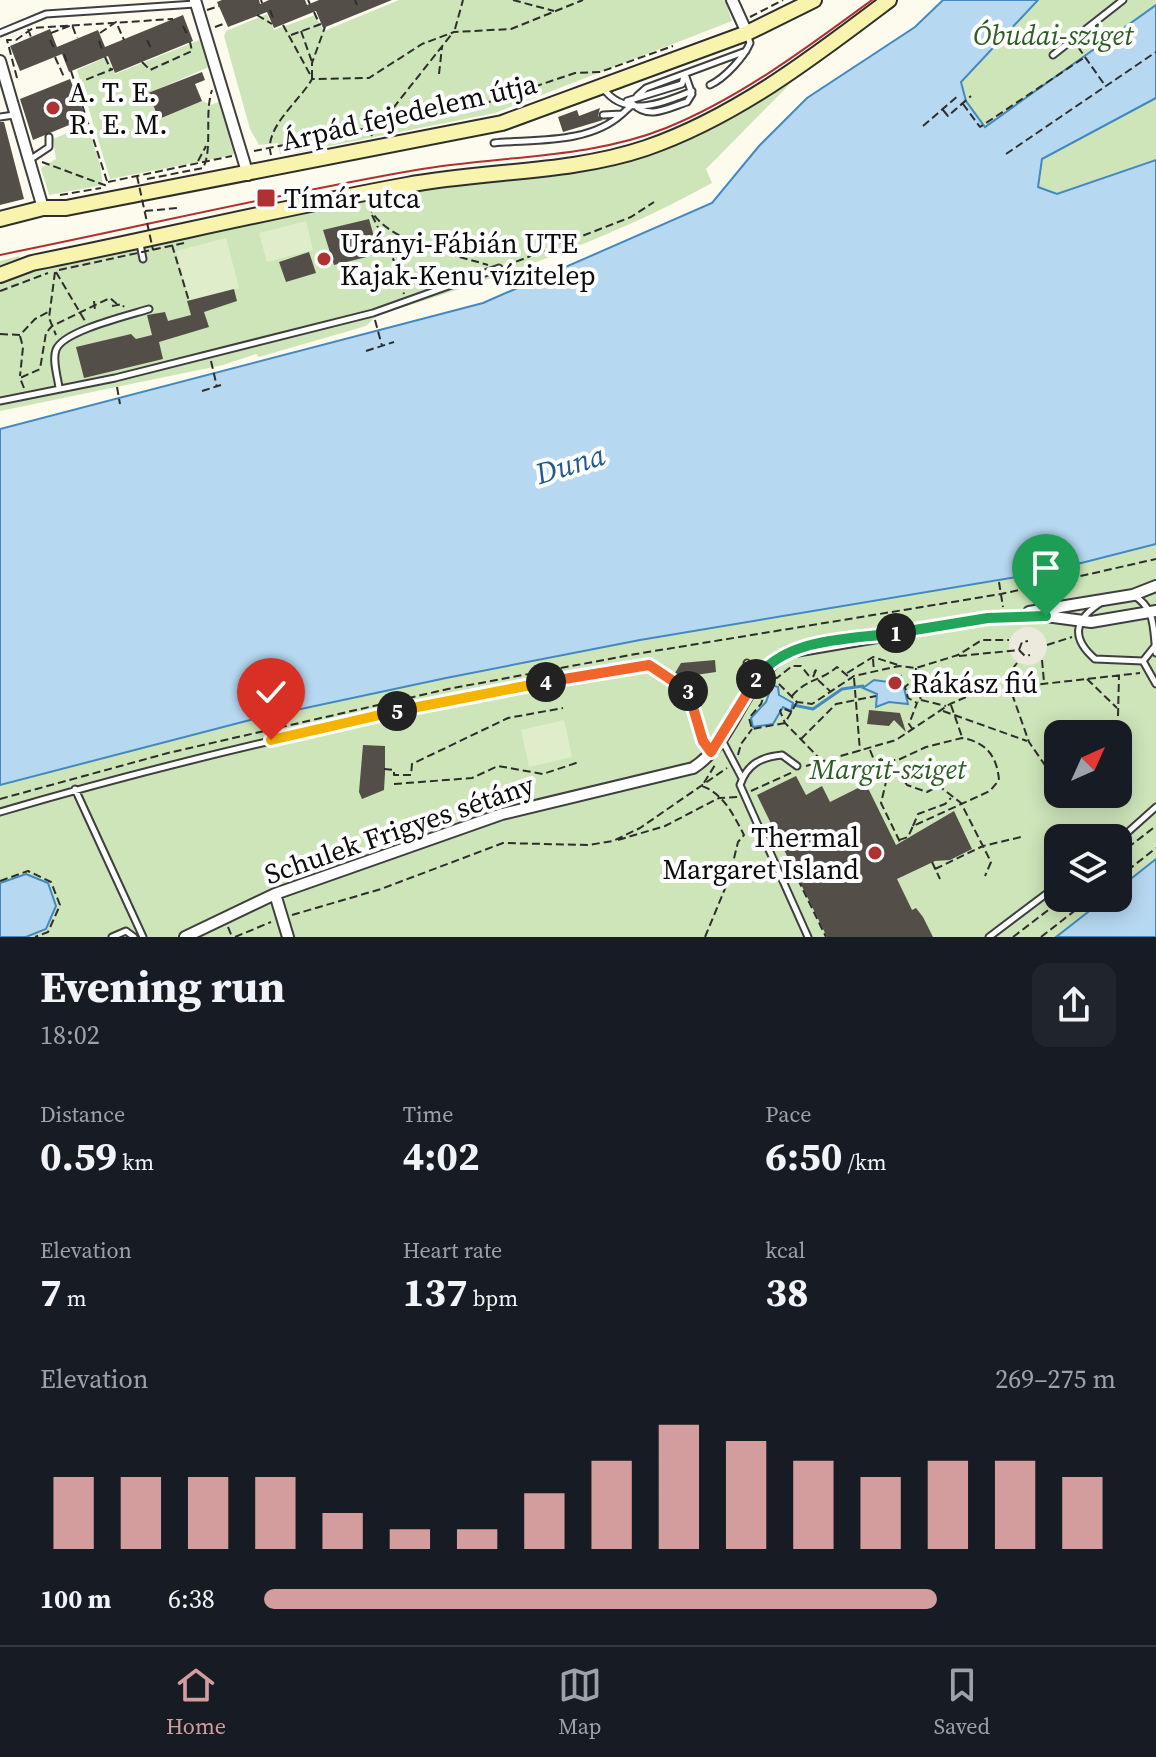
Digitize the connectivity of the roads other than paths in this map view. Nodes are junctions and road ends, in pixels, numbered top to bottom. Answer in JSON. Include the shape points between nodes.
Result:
{"nodes":[{"id":1,"x":732,"y":0,"type":"edge"},
{"id":2,"x":814,"y":0,"type":"edge"},
{"id":3,"x":889,"y":0,"type":"edge"},
{"id":4,"x":1123,"y":0,"type":"edge"},
{"id":5,"x":195,"y":2,"type":"edge"},
{"id":6,"x":744,"y":27,"type":"junction"},
{"id":7,"x":0,"y":33,"type":"edge"},
{"id":8,"x":746,"y":51,"type":"junction"},
{"id":9,"x":1053,"y":55,"type":"dead end"},
{"id":10,"x":0,"y":61,"type":"edge"},
{"id":11,"x":685,"y":74,"type":"junction"},
{"id":12,"x":710,"y":85,"type":"dead end"},
{"id":13,"x":603,"y":88,"type":"junction"},
{"id":14,"x":626,"y":101,"type":"junction"},
{"id":15,"x":635,"y":106,"type":"junction"},
{"id":16,"x":622,"y":114,"type":"junction"},
{"id":17,"x":14,"y":115,"type":"junction"},
{"id":18,"x":603,"y":115,"type":"dead end"},
{"id":19,"x":0,"y":117,"type":"edge"},
{"id":20,"x":641,"y":119,"type":"dead end"},
{"id":21,"x":49,"y":137,"type":"dead end"},
{"id":22,"x":494,"y":143,"type":"dead end"},
{"id":23,"x":27,"y":161,"type":"junction"},
{"id":24,"x":248,"y":175,"type":"junction"},
{"id":25,"x":41,"y":204,"type":"junction"},
{"id":26,"x":0,"y":219,"type":"edge"},
{"id":27,"x":139,"y":241,"type":"junction"},
{"id":28,"x":143,"y":259,"type":"dead end"},
{"id":29,"x":499,"y":268,"type":"road end"},
{"id":30,"x":0,"y":275,"type":"edge"},
{"id":31,"x":149,"y":309,"type":"dead end"},
{"id":32,"x":59,"y":388,"type":"junction"},
{"id":33,"x":0,"y":401,"type":"edge"},
{"id":34,"x":1153,"y":590,"type":"edge"},
{"id":35,"x":1133,"y":595,"type":"junction"},
{"id":36,"x":1111,"y":599,"type":"junction"},
{"id":37,"x":1154,"y":610,"type":"edge"},
{"id":38,"x":1004,"y":617,"type":"junction"},
{"id":39,"x":1080,"y":621,"type":"junction"},
{"id":40,"x":1155,"y":646,"type":"edge"},
{"id":41,"x":1156,"y":653,"type":"edge"},
{"id":42,"x":1143,"y":661,"type":"junction"},
{"id":43,"x":747,"y":663,"type":"dead end"},
{"id":44,"x":759,"y":676,"type":"junction"},
{"id":45,"x":1156,"y":684,"type":"edge"},
{"id":46,"x":721,"y":737,"type":"junction"},
{"id":47,"x":711,"y":752,"type":"junction"},
{"id":48,"x":797,"y":766,"type":"dead end"},
{"id":49,"x":742,"y":778,"type":"junction"},
{"id":50,"x":75,"y":789,"type":"junction"},
{"id":51,"x":1156,"y":807,"type":"edge"},
{"id":52,"x":0,"y":812,"type":"edge"},
{"id":53,"x":1132,"y":828,"type":"edge"},
{"id":54,"x":275,"y":894,"type":"junction"},
{"id":55,"x":1044,"y":896,"type":"edge"},
{"id":56,"x":112,"y":937,"type":"edge"},
{"id":57,"x":134,"y":937,"type":"edge"},
{"id":58,"x":143,"y":937,"type":"edge"},
{"id":59,"x":185,"y":937,"type":"edge"},
{"id":60,"x":288,"y":937,"type":"edge"},
{"id":61,"x":808,"y":937,"type":"edge"},
{"id":62,"x":989,"y":937,"type":"edge"}],
"edges":[{"from":1,"to":6,"type":"street"},
{"from":2,"to":6,"type":"main road","name":"Árpád fejedelem útja"},
{"from":3,"to":27,"type":"main road","via":[[738,105],[646,148],[565,167],[324,199]]},
{"from":4,"to":9,"type":"lane"},
{"from":5,"to":7,"type":"lane","via":[[46,14]]},
{"from":5,"to":24,"type":"street"},
{"from":6,"to":8,"type":"lane","via":[[750,43]]},
{"from":6,"to":13,"type":"main road","name":"Árpád fejedelem útja"},
{"from":8,"to":11,"type":"lane"},
{"from":8,"to":12,"type":"lane","via":[[724,79]]},
{"from":10,"to":17,"type":"street"},
{"from":11,"to":14,"type":"lane","via":[[682,84]]},
{"from":11,"to":15,"type":"lane","via":[[692,91],[656,106]]},
{"from":13,"to":14,"type":"lane","via":[[609,96]]},
{"from":13,"to":24,"type":"main road","name":"Árpád fejedelem útja","via":[[502,123]]},
{"from":14,"to":15,"type":"lane"},
{"from":15,"to":16,"type":"lane"},
{"from":15,"to":20,"type":"lane"},
{"from":16,"to":18,"type":"lane"},
{"from":16,"to":22,"type":"lane","via":[[585,134]]},
{"from":17,"to":19,"type":"lane"},
{"from":17,"to":23,"type":"street"},
{"from":21,"to":23,"type":"lane","via":[[49,147]]},
{"from":23,"to":25,"type":"street"},
{"from":24,"to":25,"type":"main road","name":"Árpád fejedelem útja","via":[[66,208]]},
{"from":25,"to":26,"type":"main road","name":"Árpád fejedelem útja"},
{"from":27,"to":28,"type":"lane"},
{"from":27,"to":30,"type":"main road","via":[[32,263]]},
{"from":29,"to":32,"type":"lane","via":[[373,313]]},
{"from":31,"to":32,"type":"lane","via":[[89,328],[60,345],[55,353]]},
{"from":32,"to":33,"type":"lane"},
{"from":34,"to":35,"type":"street","name":"Schulek Frigyes sétány"},
{"from":35,"to":36,"type":"street","name":"Schulek Frigyes sétány"},
{"from":35,"to":37,"type":"lane"},
{"from":36,"to":38,"type":"street","name":"Schulek Frigyes sétány"},
{"from":36,"to":39,"type":"lane"},
{"from":37,"to":39,"type":"street","name":"Schulek Frigyes sétány"},
{"from":37,"to":40,"type":"lane"},
{"from":38,"to":39,"type":"street","name":"Schulek Frigyes sétány"},
{"from":38,"to":44,"type":"street","name":"Schulek Frigyes sétány","via":[[801,648],[773,661]]},
{"from":39,"to":42,"type":"lane","via":[[1077,636],[1095,659]]},
{"from":40,"to":41,"type":"lane"},
{"from":40,"to":42,"type":"lane"},
{"from":42,"to":45,"type":"lane"},
{"from":43,"to":44,"type":"lane"},
{"from":44,"to":46,"type":"street","name":"Schulek Frigyes sétány"},
{"from":46,"to":47,"type":"street","name":"Schulek Frigyes sétány"},
{"from":46,"to":49,"type":"lane"},
{"from":47,"to":50,"type":"lane","via":[[687,690],[655,668],[638,666],[374,716]]},
{"from":47,"to":54,"type":"street","name":"Schulek Frigyes sétány","via":[[676,774],[502,814]]},
{"from":48,"to":49,"type":"lane","via":[[782,755],[770,756]]},
{"from":49,"to":61,"type":"lane","via":[[742,796]]},
{"from":50,"to":52,"type":"lane"},
{"from":50,"to":58,"type":"lane"},
{"from":51,"to":53,"type":"lane"},
{"from":54,"to":59,"type":"street","name":"Schulek Frigyes sétány"},
{"from":54,"to":60,"type":"street"},
{"from":55,"to":62,"type":"lane"},
{"from":56,"to":57,"type":"lane","via":[[126,931]]}]}
